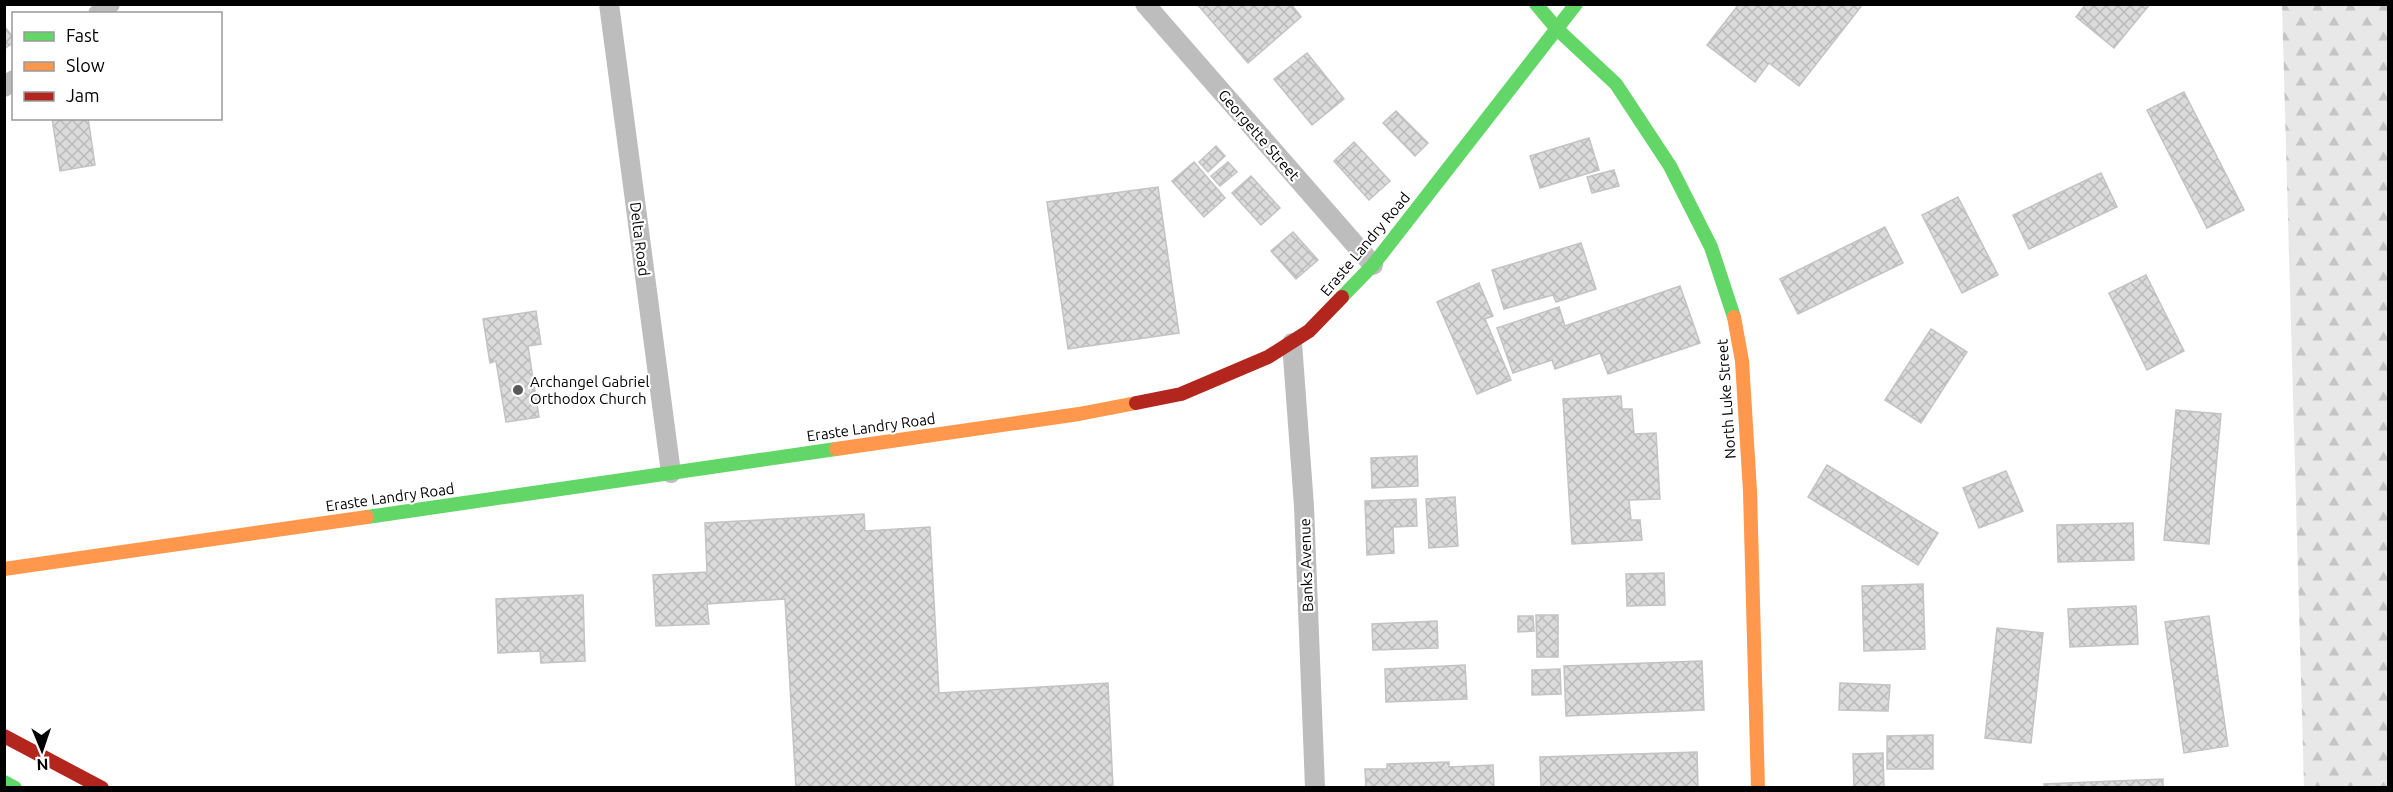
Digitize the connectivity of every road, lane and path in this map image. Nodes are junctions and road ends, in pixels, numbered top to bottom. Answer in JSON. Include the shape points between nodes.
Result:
{"nodes":[{"id":1,"x":609,"y":4,"type":"edge"},
{"id":2,"x":1145,"y":4,"type":"edge"},
{"id":3,"x":1536,"y":4,"type":"edge"},
{"id":4,"x":1576,"y":4,"type":"edge"},
{"id":5,"x":1557,"y":29,"type":"junction"},
{"id":6,"x":1373,"y":265,"type":"junction"},
{"id":7,"x":1292,"y":343,"type":"junction"},
{"id":8,"x":671,"y":473,"type":"junction"},
{"id":9,"x":4,"y":569,"type":"edge"},
{"id":10,"x":4,"y":736,"type":"edge"},
{"id":11,"x":4,"y":782,"type":"edge"},
{"id":12,"x":15,"y":788,"type":"edge"},
{"id":13,"x":102,"y":788,"type":"edge"},
{"id":14,"x":1315,"y":788,"type":"edge"},
{"id":15,"x":1758,"y":788,"type":"edge"}],
"edges":[{"from":1,"to":8,"type":"street","name":"Delta Road"},
{"from":2,"to":6,"type":"street","name":"Georgette Street"},
{"from":3,"to":5,"type":"street","name":"North Luke Street"},
{"from":4,"to":5,"type":"street","name":"Eraste Landry Road"},
{"from":5,"to":6,"type":"street","name":"Eraste Landry Road"},
{"from":5,"to":15,"type":"street","name":"North Luke Street","via":[[1616,84],[1670,166],[1711,247],[1737,325],[1750,490]]},
{"from":6,"to":7,"type":"street","name":"Eraste Landry Road","via":[[1323,319]]},
{"from":7,"to":8,"type":"street","name":"Eraste Landry Road","via":[[1181,394],[1079,414]]},
{"from":7,"to":14,"type":"street","name":"Banks Avenue","via":[[1304,506]]},
{"from":8,"to":9,"type":"street","name":"Eraste Landry Road"},
{"from":10,"to":13,"type":"street"},
{"from":11,"to":12,"type":"street"}]}
